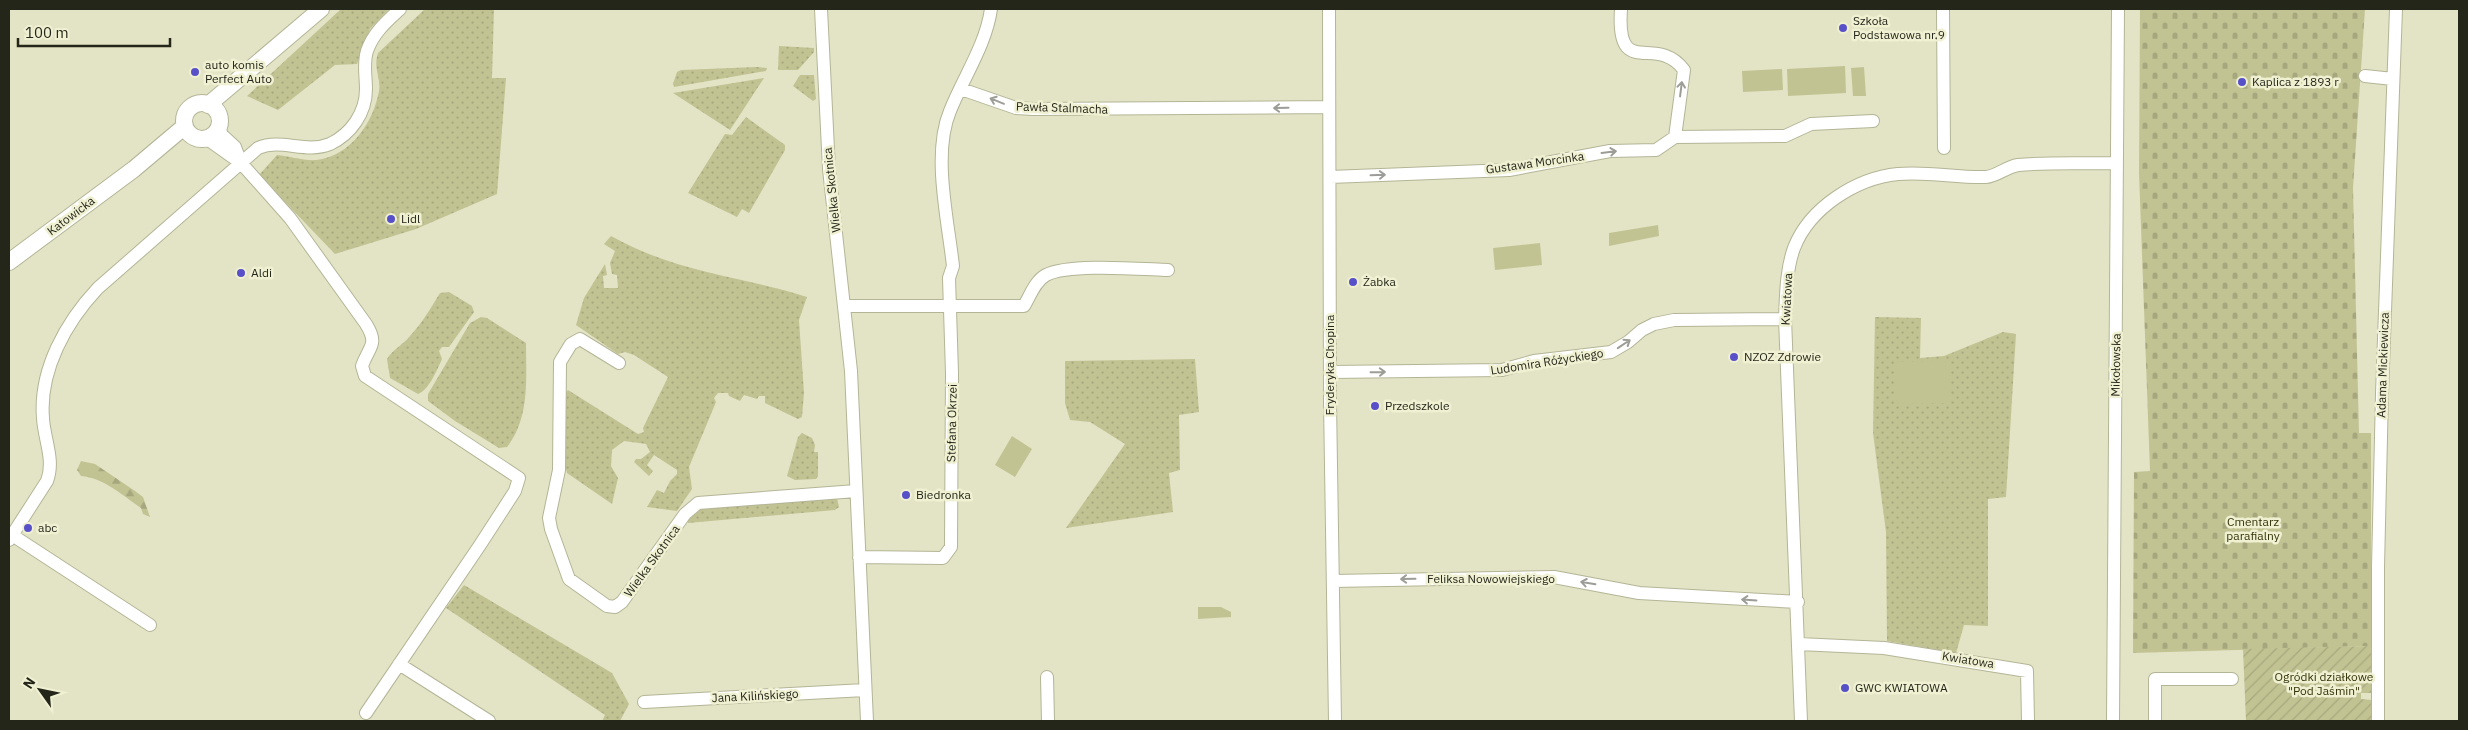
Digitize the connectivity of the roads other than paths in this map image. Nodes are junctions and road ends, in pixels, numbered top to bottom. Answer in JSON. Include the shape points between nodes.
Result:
{"nodes":[{"id":1,"x":321,"y":9,"type":"edge"},
{"id":2,"x":400,"y":9,"type":"edge"},
{"id":3,"x":821,"y":9,"type":"edge"},
{"id":4,"x":992,"y":9,"type":"edge"},
{"id":5,"x":1330,"y":9,"type":"edge"},
{"id":6,"x":1621,"y":9,"type":"edge"},
{"id":7,"x":1943,"y":9,"type":"edge"},
{"id":8,"x":2118,"y":9,"type":"edge"},
{"id":9,"x":2396,"y":9,"type":"edge"},
{"id":10,"x":2365,"y":76,"type":"dead end"},
{"id":11,"x":2393,"y":79,"type":"junction"},
{"id":12,"x":961,"y":89,"type":"junction"},
{"id":13,"x":1330,"y":108,"type":"junction"},
{"id":14,"x":215,"y":116,"type":"junction"},
{"id":15,"x":1872,"y":121,"type":"dead end"},
{"id":16,"x":195,"y":134,"type":"junction"},
{"id":17,"x":1675,"y":137,"type":"junction"},
{"id":18,"x":1944,"y":148,"type":"dead end"},
{"id":19,"x":241,"y":163,"type":"junction"},
{"id":20,"x":2117,"y":163,"type":"junction"},
{"id":21,"x":1330,"y":177,"type":"junction"},
{"id":22,"x":9,"y":262,"type":"edge"},
{"id":23,"x":1168,"y":270,"type":"dead end"},
{"id":24,"x":845,"y":306,"type":"junction"},
{"id":25,"x":951,"y":307,"type":"junction"},
{"id":26,"x":1785,"y":319,"type":"junction"},
{"id":27,"x":619,"y":363,"type":"dead end"},
{"id":28,"x":1330,"y":372,"type":"junction"},
{"id":29,"x":856,"y":491,"type":"junction"},
{"id":30,"x":10,"y":538,"type":"edge"},
{"id":31,"x":859,"y":557,"type":"junction"},
{"id":32,"x":1333,"y":581,"type":"junction"},
{"id":33,"x":1798,"y":602,"type":"junction"},
{"id":34,"x":150,"y":626,"type":"dead end"},
{"id":35,"x":1799,"y":644,"type":"junction"},
{"id":36,"x":400,"y":664,"type":"junction"},
{"id":37,"x":1047,"y":677,"type":"dead end"},
{"id":38,"x":2232,"y":679,"type":"dead end"},
{"id":39,"x":865,"y":690,"type":"junction"},
{"id":40,"x":644,"y":702,"type":"dead end"},
{"id":41,"x":366,"y":713,"type":"dead end"},
{"id":42,"x":489,"y":721,"type":"edge"},
{"id":43,"x":867,"y":721,"type":"edge"},
{"id":44,"x":1048,"y":721,"type":"edge"},
{"id":45,"x":1335,"y":721,"type":"edge"},
{"id":46,"x":1801,"y":721,"type":"edge"},
{"id":47,"x":2028,"y":721,"type":"edge"},
{"id":48,"x":2113,"y":721,"type":"edge"},
{"id":49,"x":2155,"y":721,"type":"edge"},
{"id":50,"x":2378,"y":721,"type":"edge"}],
"edges":[{"from":1,"to":14,"type":"main road","via":[[277,48]]},
{"from":2,"to":19,"type":"street","via":[[378,30],[367,50],[364,106],[350,131],[318,148],[268,144]]},
{"from":3,"to":24,"type":"street","name":"Wielka Skotnica","via":[[827,152]]},
{"from":4,"to":12,"type":"street"},
{"from":5,"to":13,"type":"street","name":"Fryderyka Chopina"},
{"from":17,"to":6,"type":"street","one_way":true,"via":[[1684,70],[1676,59],[1633,51],[1626,46],[1621,38]]},
{"from":7,"to":18,"type":"street"},
{"from":8,"to":20,"type":"street","name":"Mikołowska"},
{"from":9,"to":11,"type":"street","name":"Adama Mickiewicza"},
{"from":10,"to":11,"type":"street"},
{"from":11,"to":50,"type":"street","name":"Adama Mickiewicza","via":[[2381,414]]},
{"from":13,"to":12,"type":"street","name":"Pawła Stalmacha","one_way":true,"via":[[1033,109],[1016,108]]},
{"from":12,"to":25,"type":"street","via":[[950,111],[942,144],[953,266],[949,278]]},
{"from":13,"to":21,"type":"street","name":"Fryderyka Chopina"},
{"from":14,"to":16,"type":"main road","via":[[213,135]]},
{"from":14,"to":16,"type":"main road","via":[[199,104],[190,108],[185,115]]},
{"from":14,"to":19,"type":"street","via":[[222,134],[235,148]]},
{"from":15,"to":17,"type":"street","via":[[1811,124],[1786,136]]},
{"from":16,"to":19,"type":"street"},
{"from":16,"to":22,"type":"main road","name":"Katowicka","via":[[166,154],[134,169]]},
{"from":21,"to":17,"type":"street","name":"Gustawa Morcinka","one_way":true,"via":[[1509,170],[1610,151],[1656,150]]},
{"from":19,"to":30,"type":"street","via":[[98,288],[75,314],[60,340],[42,397],[50,472]]},
{"from":19,"to":36,"type":"street","via":[[304,235],[371,333],[373,343],[362,366],[364,376],[519,478],[515,491]]},
{"from":20,"to":26,"type":"street","name":"Kwiatowa","via":[[2018,165],[1988,177],[1898,174],[1852,187],[1816,216],[1795,245],[1787,278]]},
{"from":20,"to":48,"type":"street","name":"Mikołowska"},
{"from":21,"to":28,"type":"street","name":"Fryderyka Chopina"},
{"from":23,"to":25,"type":"street","via":[[1071,269],[1046,275],[1035,286],[1024,306]]},
{"from":24,"to":25,"type":"street"},
{"from":24,"to":29,"type":"street","name":"Wielka Skotnica"},
{"from":25,"to":31,"type":"street","name":"Stefana Okrzei","via":[[951,547],[943,558]]},
{"from":28,"to":26,"type":"street","name":"Ludomira Różyckiego","one_way":true,"via":[[1502,370],[1534,362],[1611,352],[1642,330],[1674,320]]},
{"from":26,"to":33,"type":"street","name":"Kwiatowa"},
{"from":27,"to":29,"type":"street","name":"Wielka Skotnica","via":[[580,339],[571,344],[560,362],[559,470],[549,518],[569,579],[607,606],[615,607],[622,602],[685,514],[698,503]]},
{"from":28,"to":32,"type":"street","name":"Fryderyka Chopina"},
{"from":29,"to":31,"type":"street","name":"Wielka Skotnica"},
{"from":30,"to":34,"type":"street"},
{"from":31,"to":39,"type":"street","name":"Wielka Skotnica"},
{"from":33,"to":32,"type":"street","name":"Feliksa Nowowiejskiego","one_way":true,"via":[[1639,593],[1554,577]]},
{"from":32,"to":45,"type":"street","name":"Fryderyka Chopina"},
{"from":33,"to":35,"type":"street","name":"Kwiatowa"},
{"from":35,"to":46,"type":"street","name":"Kwiatowa"},
{"from":35,"to":47,"type":"street","name":"Kwiatowa","via":[[1884,648],[2027,671]]},
{"from":36,"to":41,"type":"street","via":[[384,682]]},
{"from":36,"to":42,"type":"street"},
{"from":37,"to":44,"type":"street"},
{"from":38,"to":49,"type":"street","via":[[2155,680]]},
{"from":39,"to":40,"type":"street","name":"Jana Kilińskiego"},
{"from":39,"to":43,"type":"street","name":"Wielka Skotnica"}]}
